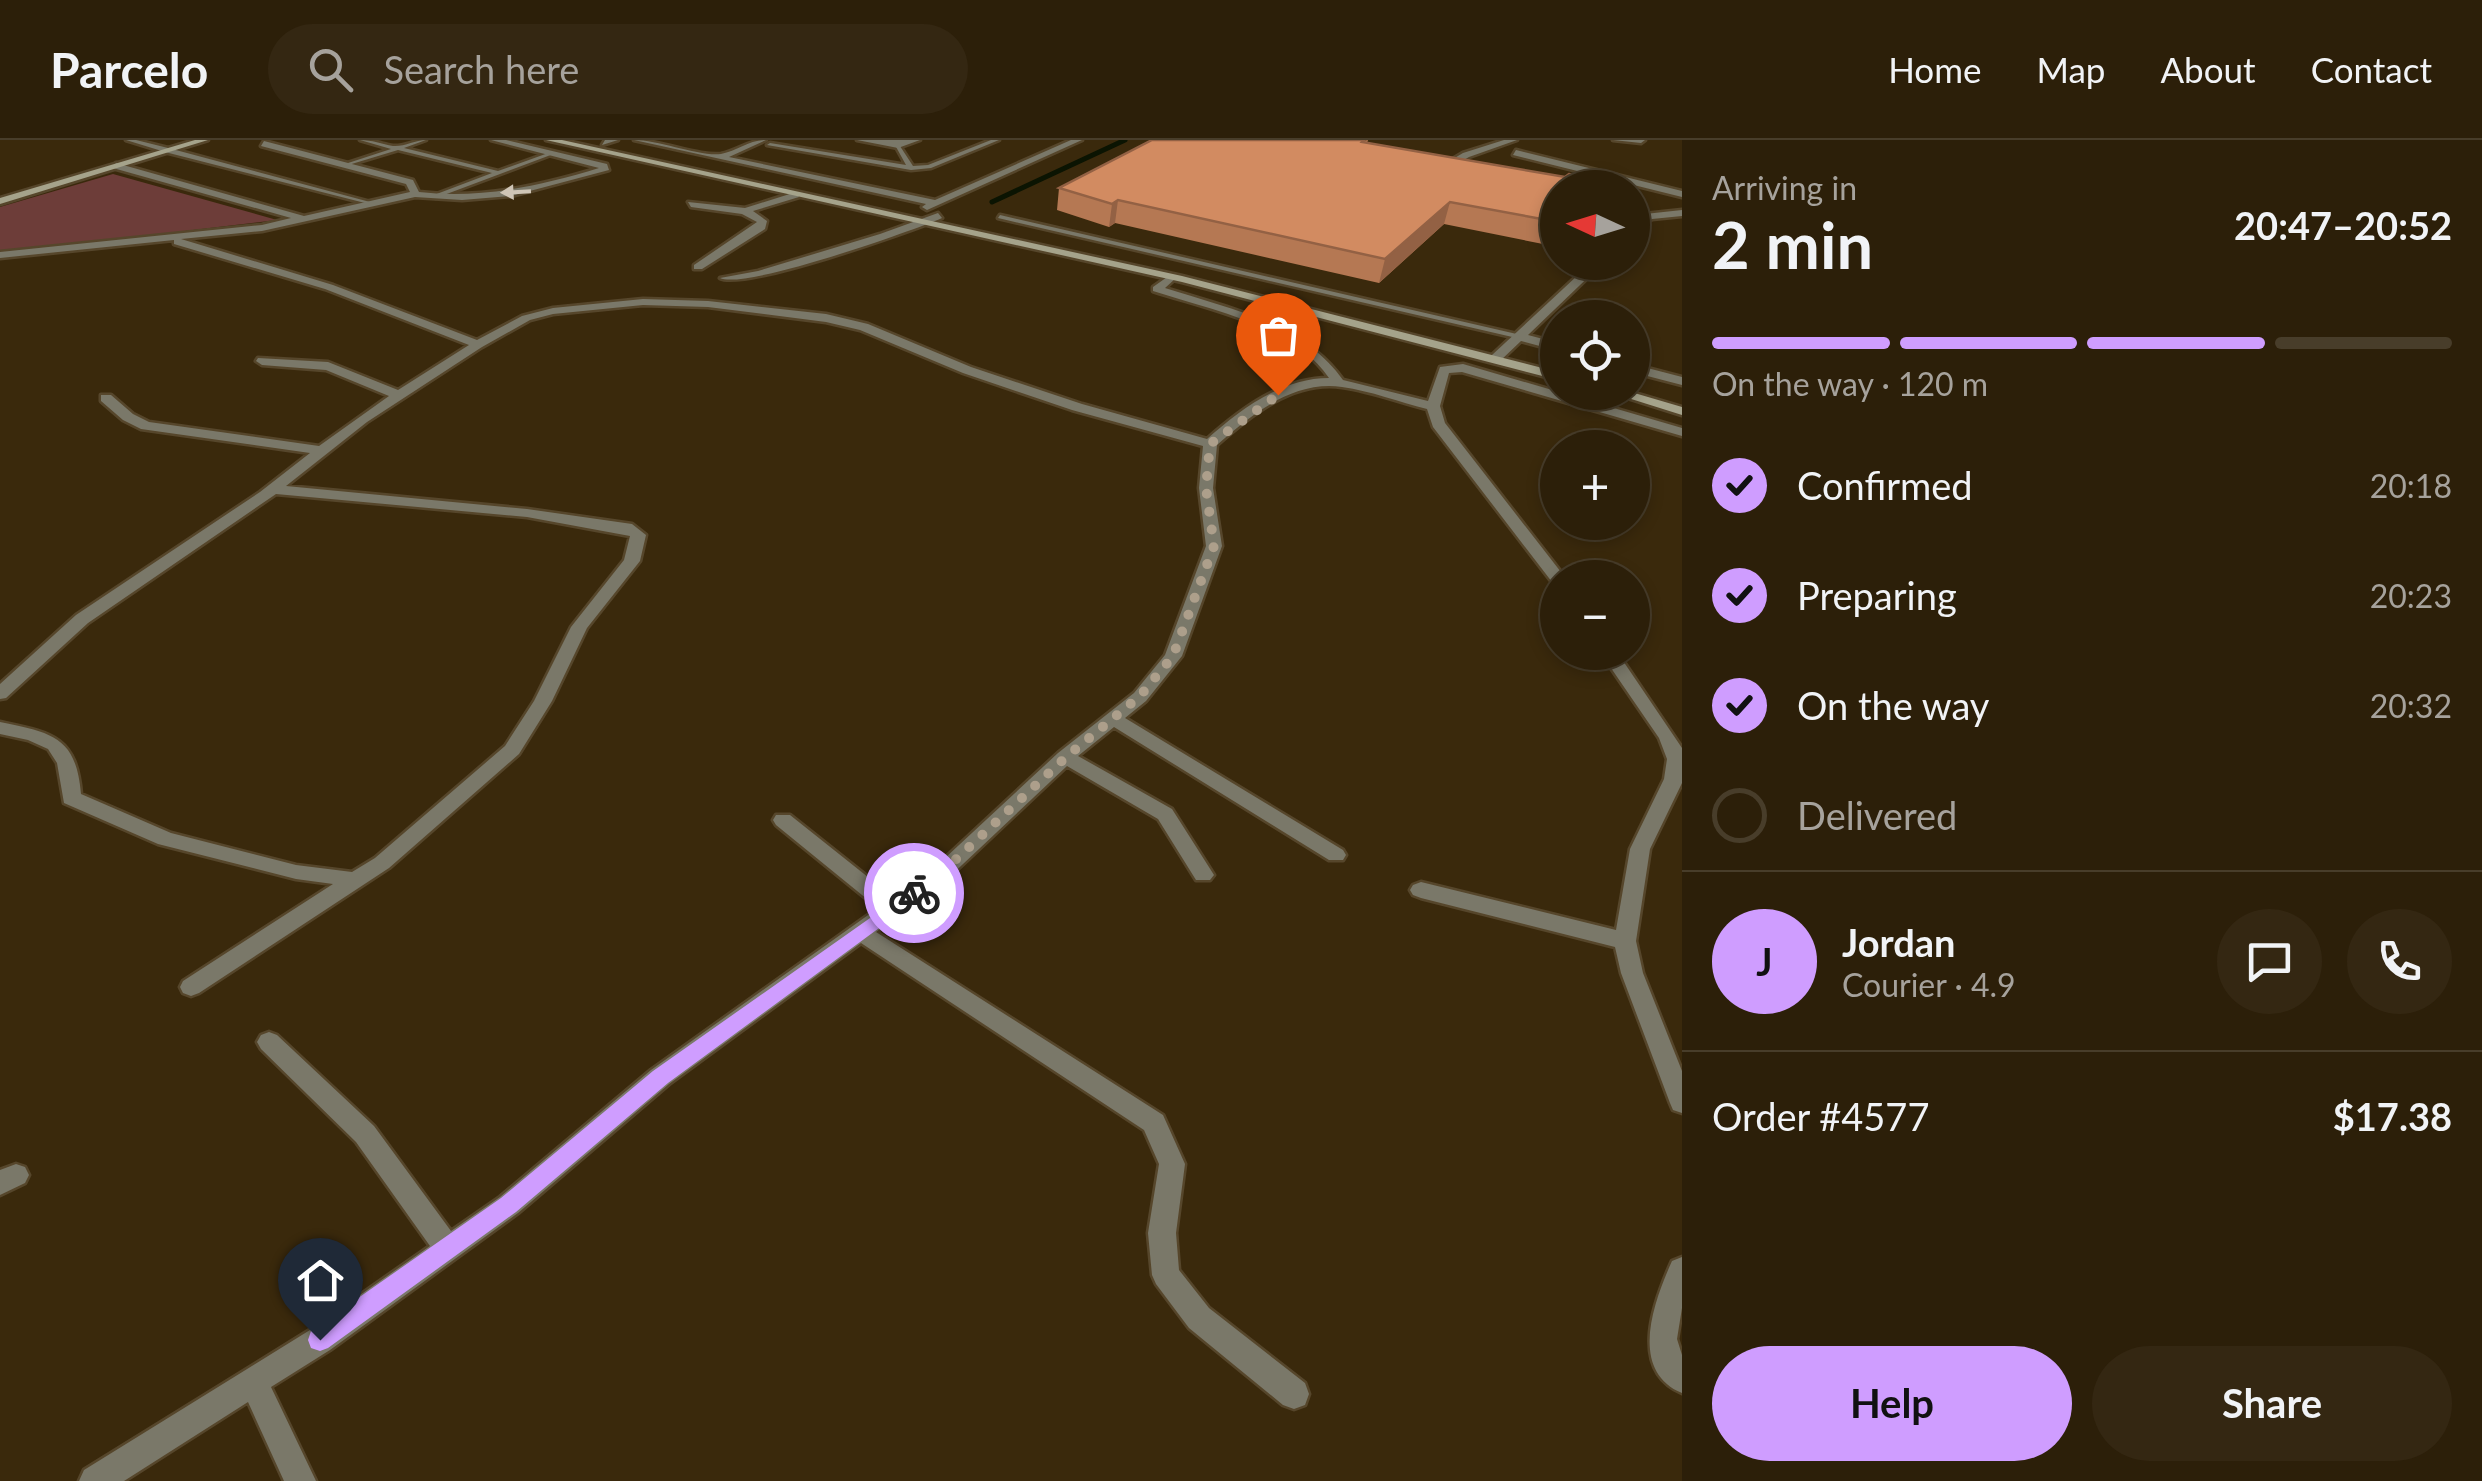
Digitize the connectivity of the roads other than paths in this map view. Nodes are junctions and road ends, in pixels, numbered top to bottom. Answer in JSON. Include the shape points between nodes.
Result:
{"nodes":[{"id":1,"x":129,"y":140,"type":"edge"},
{"id":2,"x":204,"y":140,"type":"edge"},
{"id":3,"x":362,"y":140,"type":"edge"},
{"id":4,"x":422,"y":140,"type":"edge"},
{"id":5,"x":495,"y":140,"type":"edge"},
{"id":6,"x":550,"y":140,"type":"edge"},
{"id":7,"x":590,"y":140,"type":"edge"},
{"id":8,"x":638,"y":140,"type":"edge"},
{"id":9,"x":862,"y":140,"type":"edge"},
{"id":10,"x":916,"y":140,"type":"edge"},
{"id":11,"x":996,"y":140,"type":"edge"},
{"id":12,"x":1078,"y":140,"type":"edge"},
{"id":13,"x":1513,"y":140,"type":"edge"},
{"id":14,"x":1617,"y":140,"type":"edge"},
{"id":15,"x":1641,"y":140,"type":"edge"},
{"id":16,"x":610,"y":142,"type":"edge"},
{"id":17,"x":766,"y":142,"type":"edge"},
{"id":18,"x":264,"y":144,"type":"dead end"},
{"id":19,"x":898,"y":145,"type":"junction"},
{"id":20,"x":397,"y":148,"type":"junction"},
{"id":21,"x":169,"y":150,"type":"junction"},
{"id":22,"x":1516,"y":153,"type":"dead end"},
{"id":23,"x":552,"y":154,"type":"junction"},
{"id":24,"x":720,"y":158,"type":"junction"},
{"id":25,"x":346,"y":165,"type":"junction"},
{"id":26,"x":116,"y":166,"type":"junction"},
{"id":27,"x":1423,"y":166,"type":"edge"},
{"id":28,"x":911,"y":168,"type":"junction"},
{"id":29,"x":1441,"y":169,"type":"junction"},
{"id":30,"x":499,"y":173,"type":"junction"},
{"id":31,"x":1456,"y":173,"type":"edge"},
{"id":32,"x":414,"y":194,"type":"junction"},
{"id":33,"x":1682,"y":194,"type":"edge"},
{"id":34,"x":796,"y":195,"type":"junction"},
{"id":35,"x":436,"y":196,"type":"junction"},
{"id":36,"x":0,"y":201,"type":"edge"},
{"id":37,"x":367,"y":202,"type":"junction"},
{"id":38,"x":690,"y":204,"type":"dead end"},
{"id":39,"x":937,"y":209,"type":"junction"},
{"id":40,"x":746,"y":211,"type":"junction"},
{"id":41,"x":1682,"y":213,"type":"edge"},
{"id":42,"x":1000,"y":216,"type":"dead end"},
{"id":43,"x":920,"y":217,"type":"junction"},
{"id":44,"x":304,"y":218,"type":"junction"},
{"id":45,"x":1650,"y":218,"type":"edge"},
{"id":46,"x":172,"y":238,"type":"junction"},
{"id":47,"x":0,"y":255,"type":"edge"},
{"id":48,"x":698,"y":267,"type":"dead end"},
{"id":49,"x":726,"y":278,"type":"dead end"},
{"id":50,"x":1170,"y":278,"type":"junction"},
{"id":51,"x":1580,"y":280,"type":"edge"},
{"id":52,"x":1521,"y":336,"type":"junction"},
{"id":53,"x":1540,"y":342,"type":"edge"},
{"id":54,"x":478,"y":344,"type":"junction"},
{"id":55,"x":1502,"y":354,"type":"junction"},
{"id":56,"x":1540,"y":360,"type":"edge"},
{"id":57,"x":262,"y":361,"type":"dead end"},
{"id":58,"x":1540,"y":369,"type":"edge"},
{"id":59,"x":1650,"y":373,"type":"edge"},
{"id":60,"x":1682,"y":381,"type":"edge"},
{"id":61,"x":1338,"y":382,"type":"junction"},
{"id":62,"x":1650,"y":389,"type":"edge"},
{"id":63,"x":399,"y":394,"type":"junction"},
{"id":64,"x":106,"y":398,"type":"dead end"},
{"id":65,"x":1682,"y":398,"type":"edge"},
{"id":66,"x":1650,"y":402,"type":"edge"},
{"id":67,"x":1433,"y":406,"type":"junction"},
{"id":68,"x":1682,"y":411,"type":"edge"},
{"id":69,"x":1682,"y":432,"type":"edge"},
{"id":70,"x":1210,"y":444,"type":"junction"},
{"id":71,"x":320,"y":450,"type":"junction"},
{"id":72,"x":272,"y":490,"type":"junction"},
{"id":73,"x":1543,"y":560,"type":"edge"},
{"id":74,"x":1621,"y":670,"type":"edge"},
{"id":75,"x":0,"y":694,"type":"edge"},
{"id":76,"x":1113,"y":719,"type":"junction"},
{"id":77,"x":0,"y":728,"type":"edge"},
{"id":78,"x":1065,"y":758,"type":"junction"},
{"id":79,"x":784,"y":820,"type":"dead end"},
{"id":80,"x":1336,"y":855,"type":"dead end"},
{"id":81,"x":1203,"y":875,"type":"dead end"},
{"id":82,"x":355,"y":880,"type":"junction"},
{"id":83,"x":1421,"y":890,"type":"dead end"},
{"id":84,"x":892,"y":909,"type":"junction"},
{"id":85,"x":860,"y":932,"type":"junction"},
{"id":86,"x":1625,"y":941,"type":"junction"},
{"id":87,"x":191,"y":987,"type":"dead end"},
{"id":88,"x":270,"y":1042,"type":"dead end"},
{"id":89,"x":1682,"y":1103,"type":"edge"},
{"id":90,"x":448,"y":1249,"type":"junction"},
{"id":91,"x":1682,"y":1270,"type":"edge"},
{"id":92,"x":1682,"y":1378,"type":"edge"},
{"id":93,"x":253,"y":1381,"type":"junction"},
{"id":94,"x":1294,"y":1394,"type":"dead end"},
{"id":95,"x":95,"y":1481,"type":"edge"},
{"id":96,"x":300,"y":1481,"type":"edge"}],
"edges":[{"from":1,"to":21,"type":"lane"},
{"from":2,"to":21,"type":"street"},
{"from":3,"to":20,"type":"lane"},
{"from":4,"to":20,"type":"lane"},
{"from":5,"to":23,"type":"street"},
{"from":6,"to":34,"type":"street"},
{"from":7,"to":16,"type":"street"},
{"from":8,"to":24,"type":"street"},
{"from":9,"to":19,"type":"street"},
{"from":10,"to":19,"type":"street"},
{"from":11,"to":28,"type":"lane"},
{"from":12,"to":39,"type":"street"},
{"from":13,"to":29,"type":"street"},
{"from":14,"to":15,"type":"street"},
{"from":16,"to":43,"type":"street"},
{"from":17,"to":24,"type":"street"},
{"from":17,"to":28,"type":"lane"},
{"from":18,"to":25,"type":"street"},
{"from":19,"to":28,"type":"lane"},
{"from":20,"to":25,"type":"lane"},
{"from":20,"to":30,"type":"lane"},
{"from":21,"to":26,"type":"street"},
{"from":21,"to":37,"type":"lane"},
{"from":22,"to":33,"type":"street"},
{"from":23,"to":30,"type":"lane"},
{"from":23,"to":35,"type":"street","one_way":true,"via":[[606,168],[538,190]]},
{"from":24,"to":39,"type":"street"},
{"from":25,"to":32,"type":"street","via":[[410,182]]},
{"from":26,"to":36,"type":"street"},
{"from":26,"to":44,"type":"street"},
{"from":27,"to":29,"type":"street"},
{"from":29,"to":31,"type":"street"},
{"from":30,"to":35,"type":"lane"},
{"from":32,"to":35,"type":"street"},
{"from":32,"to":37,"type":"street"},
{"from":34,"to":40,"type":"street"},
{"from":34,"to":43,"type":"street"},
{"from":37,"to":44,"type":"street"},
{"from":38,"to":40,"type":"street"},
{"from":39,"to":43,"type":"street"},
{"from":39,"to":55,"type":"street"},
{"from":40,"to":48,"type":"street","via":[[761,226]]},
{"from":41,"to":45,"type":"street"},
{"from":42,"to":52,"type":"lane"},
{"from":43,"to":49,"type":"street","via":[[876,242],[763,276]]},
{"from":43,"to":50,"type":"street"},
{"from":44,"to":46,"type":"street"},
{"from":46,"to":47,"type":"street"},
{"from":46,"to":54,"type":"street","via":[[329,287]]},
{"from":50,"to":55,"type":"street"},
{"from":50,"to":61,"type":"street","via":[[1157,289],[1297,342],[1332,368]]},
{"from":51,"to":52,"type":"street"},
{"from":52,"to":53,"type":"street"},
{"from":52,"to":55,"type":"street"},
{"from":54,"to":63,"type":"street"},
{"from":54,"to":70,"type":"street","via":[[526,318],[589,304],[708,304],[826,318],[1077,407]]},
{"from":55,"to":56,"type":"street"},
{"from":55,"to":58,"type":"street"},
{"from":57,"to":63,"type":"street","via":[[328,366]]},
{"from":59,"to":60,"type":"street"},
{"from":61,"to":67,"type":"street"},
{"from":61,"to":70,"type":"street","via":[[1278,395]]},
{"from":62,"to":65,"type":"street"},
{"from":63,"to":71,"type":"street"},
{"from":64,"to":71,"type":"street","via":[[146,426]]},
{"from":66,"to":68,"type":"street"},
{"from":67,"to":69,"type":"street","via":[[1444,370],[1464,368]]},
{"from":67,"to":73,"type":"street","via":[[1438,424]]},
{"from":70,"to":76,"type":"street","via":[[1206,488],[1214,546],[1191,614],[1173,656]]},
{"from":71,"to":72,"type":"street"},
{"from":72,"to":75,"type":"street","via":[[82,619]]},
{"from":72,"to":82,"type":"street","via":[[527,513],[638,535],[632,560],[586,615],[512,750]]},
{"from":74,"to":86,"type":"street","via":[[1677,759],[1640,849]]},
{"from":76,"to":78,"type":"street"},
{"from":76,"to":80,"type":"street"},
{"from":77,"to":82,"type":"street","via":[[48,738],[70,764],[72,798],[164,840]]},
{"from":78,"to":81,"type":"street","via":[[1164,814]]},
{"from":78,"to":84,"type":"street","via":[[938,876]]},
{"from":79,"to":84,"type":"street"},
{"from":82,"to":87,"type":"street"},
{"from":83,"to":86,"type":"street"},
{"from":84,"to":85,"type":"street"},
{"from":85,"to":90,"type":"street","via":[[660,1077]]},
{"from":85,"to":94,"type":"street","via":[[1154,1123],[1172,1164],[1162,1233],[1166,1275],[1199,1318]]},
{"from":86,"to":89,"type":"street"},
{"from":88,"to":90,"type":"street","via":[[365,1134]]},
{"from":90,"to":93,"type":"street"},
{"from":91,"to":92,"type":"street","via":[[1659,1331],[1663,1352]]},
{"from":93,"to":95,"type":"street"},
{"from":93,"to":96,"type":"street"}]}
